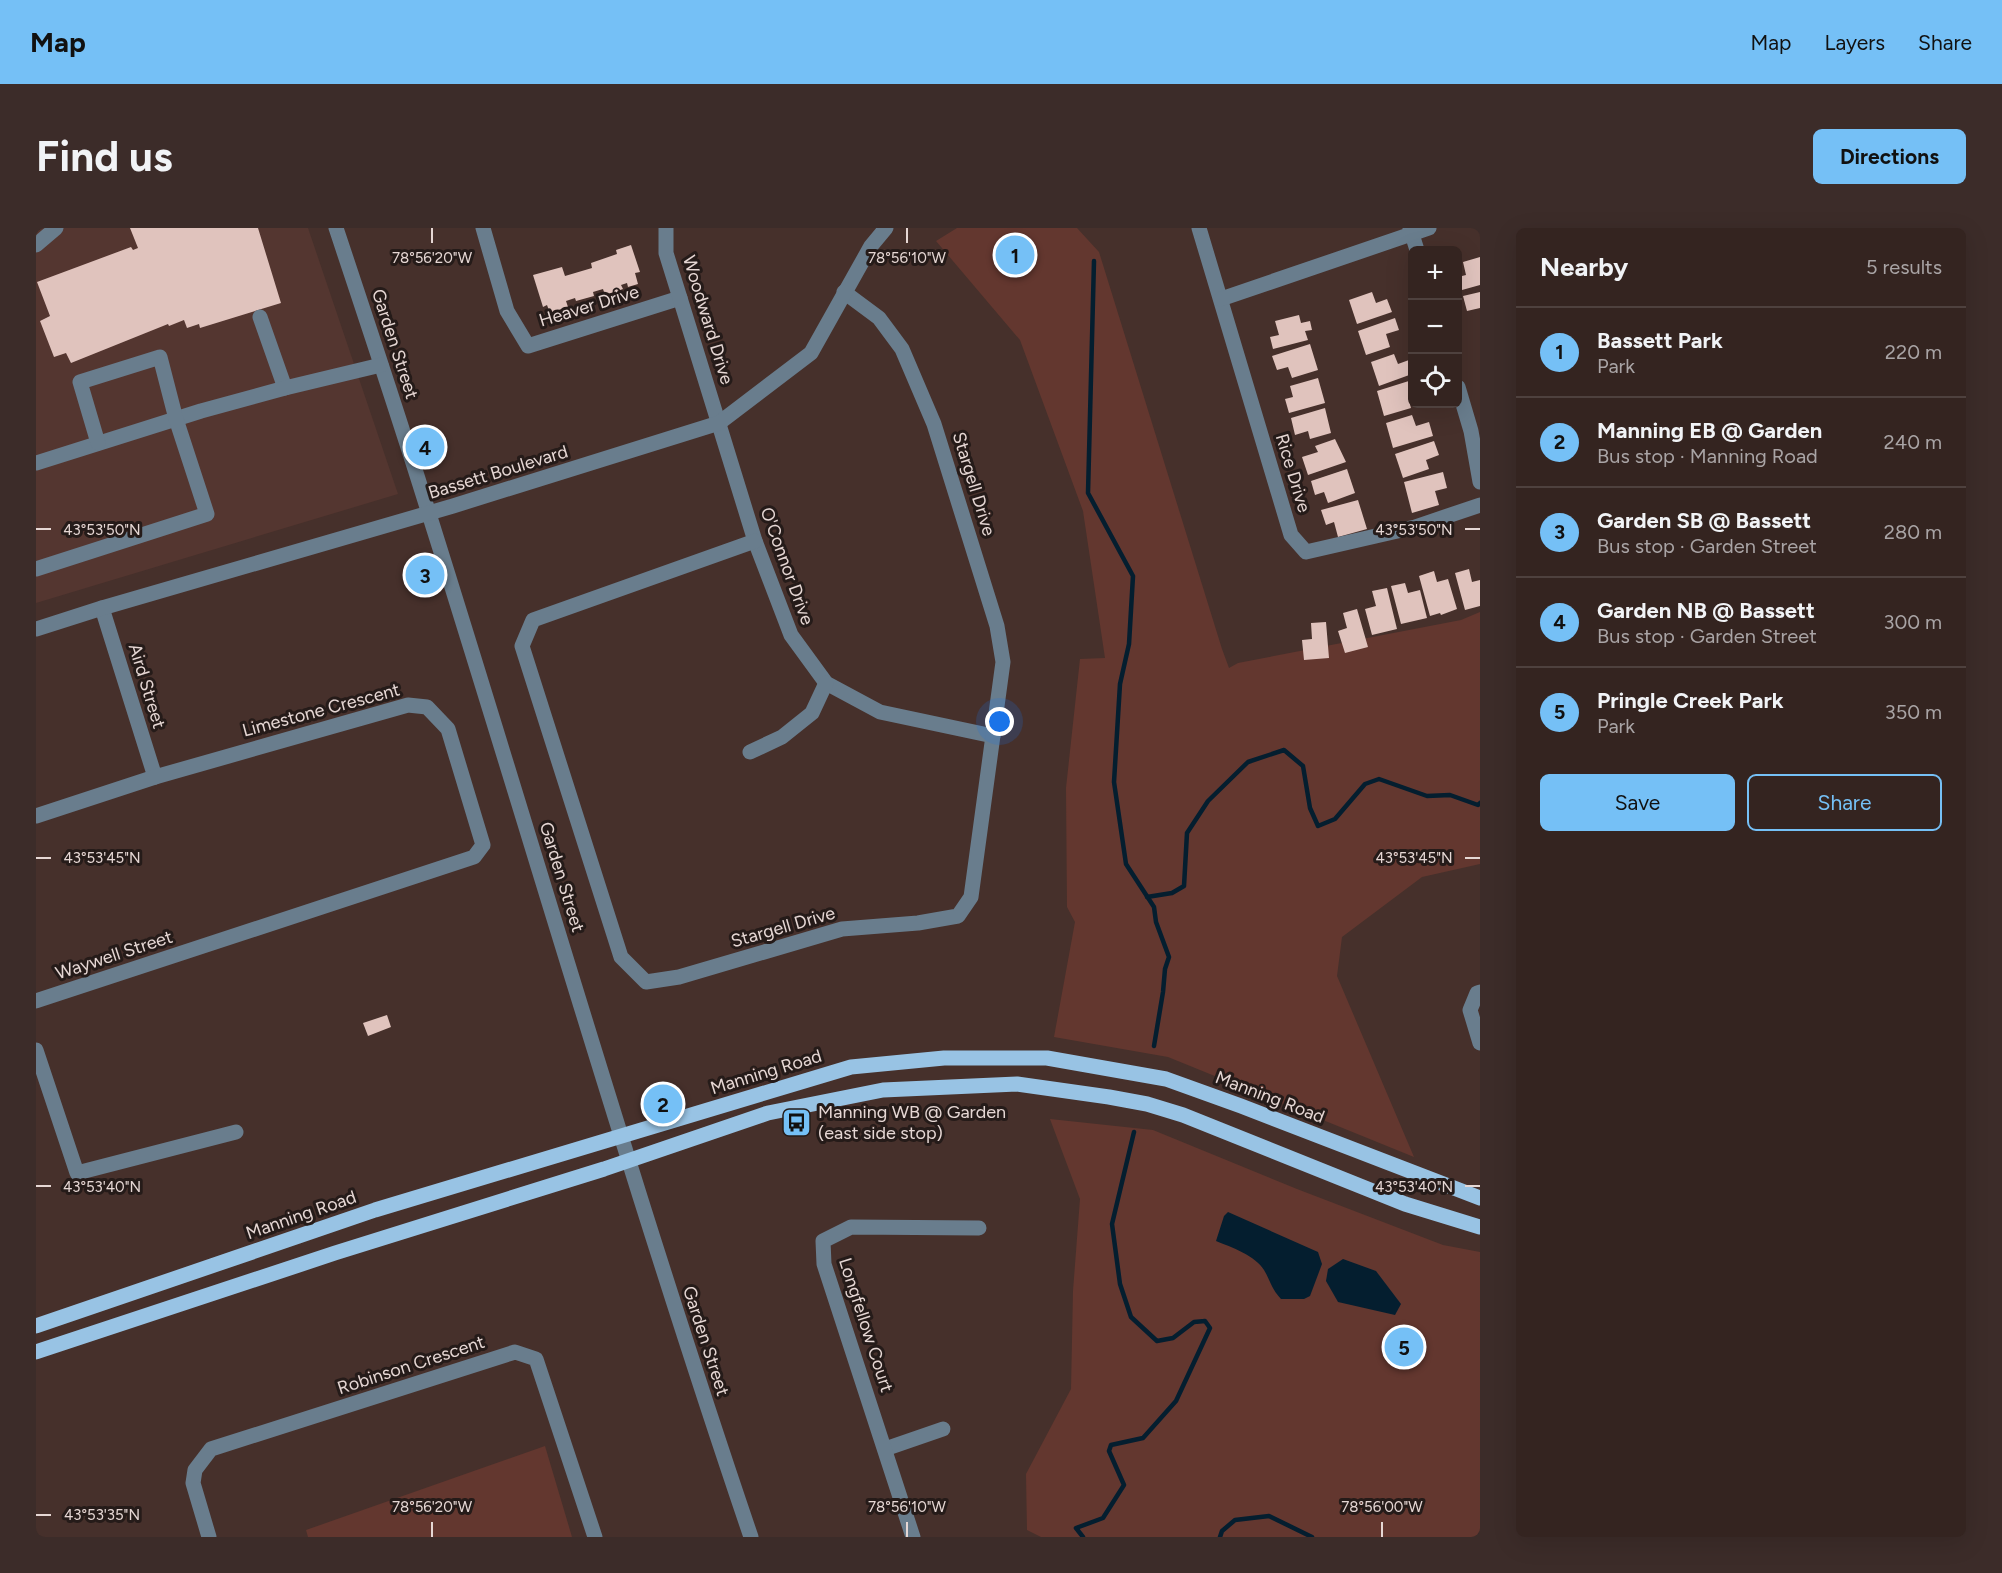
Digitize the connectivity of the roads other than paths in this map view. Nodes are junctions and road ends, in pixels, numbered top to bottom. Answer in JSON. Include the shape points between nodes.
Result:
{"nodes":[{"id":1,"x":56,"y":228,"type":"edge"},
{"id":2,"x":336,"y":228,"type":"edge"},
{"id":3,"x":483,"y":228,"type":"edge"},
{"id":4,"x":666,"y":228,"type":"edge"},
{"id":5,"x":886,"y":228,"type":"edge"},
{"id":6,"x":1199,"y":228,"type":"edge"},
{"id":7,"x":1429,"y":228,"type":"edge"},
{"id":8,"x":1411,"y":231,"type":"edge"},
{"id":9,"x":36,"y":245,"type":"edge"},
{"id":10,"x":1416,"y":246,"type":"edge"},
{"id":11,"x":844,"y":292,"type":"junction"},
{"id":12,"x":680,"y":298,"type":"junction"},
{"id":13,"x":1221,"y":299,"type":"junction"},
{"id":14,"x":260,"y":317,"type":"dead end"},
{"id":15,"x":381,"y":365,"type":"junction"},
{"id":16,"x":285,"y":388,"type":"junction"},
{"id":17,"x":1462,"y":401,"type":"edge"},
{"id":18,"x":176,"y":419,"type":"junction"},
{"id":19,"x":719,"y":423,"type":"junction"},
{"id":20,"x":98,"y":443,"type":"junction"},
{"id":21,"x":36,"y":463,"type":"edge"},
{"id":22,"x":1480,"y":482,"type":"edge"},
{"id":23,"x":1480,"y":505,"type":"edge"},
{"id":24,"x":429,"y":513,"type":"junction"},
{"id":25,"x":755,"y":541,"type":"junction"},
{"id":26,"x":36,"y":569,"type":"edge"},
{"id":27,"x":102,"y":608,"type":"junction"},
{"id":28,"x":36,"y":629,"type":"edge"},
{"id":29,"x":826,"y":683,"type":"junction"},
{"id":30,"x":993,"y":736,"type":"junction"},
{"id":31,"x":750,"y":752,"type":"dead end"},
{"id":32,"x":155,"y":777,"type":"junction"},
{"id":33,"x":36,"y":816,"type":"edge"},
{"id":34,"x":204,"y":946,"type":"joint"},
{"id":35,"x":1480,"y":992,"type":"edge"},
{"id":36,"x":36,"y":1001,"type":"edge"},
{"id":37,"x":1480,"y":1043,"type":"edge"},
{"id":38,"x":36,"y":1050,"type":"edge"},
{"id":39,"x":236,"y":1132,"type":"dead end"},
{"id":40,"x":620,"y":1136,"type":"junction"},
{"id":41,"x":628,"y":1160,"type":"junction"},
{"id":42,"x":1480,"y":1198,"type":"edge"},
{"id":43,"x":1480,"y":1227,"type":"edge"},
{"id":44,"x":979,"y":1228,"type":"dead end"},
{"id":45,"x":36,"y":1326,"type":"edge"},
{"id":46,"x":36,"y":1352,"type":"edge"},
{"id":47,"x":944,"y":1429,"type":"dead end"},
{"id":48,"x":885,"y":1449,"type":"junction"},
{"id":49,"x":209,"y":1537,"type":"edge"},
{"id":50,"x":595,"y":1537,"type":"edge"},
{"id":51,"x":750,"y":1537,"type":"edge"},
{"id":52,"x":913,"y":1537,"type":"edge"}],
"edges":[{"from":1,"to":9,"type":"street"},
{"from":2,"to":15,"type":"street","name":"Garden Street"},
{"from":3,"to":12,"type":"street","name":"Heaver Drive","via":[[507,311],[528,346]]},
{"from":4,"to":12,"type":"street","name":"Woodward Drive","via":[[666,253]]},
{"from":5,"to":11,"type":"street","name":"Bassett Boulevard"},
{"from":6,"to":13,"type":"street","name":"Rice Drive"},
{"from":7,"to":8,"type":"street"},
{"from":8,"to":10,"type":"street"},
{"from":8,"to":13,"type":"street"},
{"from":11,"to":19,"type":"street","name":"Bassett Boulevard","via":[[811,353]]},
{"from":11,"to":30,"type":"street","name":"Stargell Drive","via":[[879,318],[902,349],[934,424],[998,626],[1003,662]]},
{"from":12,"to":19,"type":"street","name":"Woodward Drive"},
{"from":13,"to":23,"type":"street","name":"Rice Drive","via":[[1291,535],[1306,552],[1415,527]]},
{"from":14,"to":16,"type":"street"},
{"from":15,"to":16,"type":"street"},
{"from":15,"to":24,"type":"street","name":"Garden Street"},
{"from":16,"to":18,"type":"street"},
{"from":17,"to":22,"type":"street"},
{"from":18,"to":20,"type":"street"},
{"from":18,"to":20,"type":"street","via":[[160,357],[150,360],[80,382]]},
{"from":18,"to":26,"type":"street","via":[[207,514]]},
{"from":19,"to":24,"type":"street","name":"Bassett Boulevard"},
{"from":19,"to":25,"type":"street","name":"O'Connor Drive"},
{"from":20,"to":21,"type":"street"},
{"from":24,"to":27,"type":"street","name":"Bassett Boulevard"},
{"from":24,"to":40,"type":"street","name":"Garden Street"},
{"from":25,"to":29,"type":"street","name":"O'Connor Drive","via":[[791,635]]},
{"from":25,"to":30,"type":"street","name":"Stargell Drive","via":[[533,620],[522,646],[621,957],[646,982],[679,977],[842,929],[958,916],[971,897]]},
{"from":27,"to":28,"type":"street","name":"Bassett Boulevard"},
{"from":27,"to":32,"type":"street","name":"Aird Street"},
{"from":29,"to":30,"type":"street","name":"O'Connor Drive","via":[[880,712]]},
{"from":29,"to":31,"type":"street","via":[[812,712],[782,737]]},
{"from":32,"to":33,"type":"street","name":"Limestone Crescent"},
{"from":32,"to":34,"type":"street","name":"Limestone Crescent","via":[[408,705],[427,707],[448,729],[483,845],[474,857]]},
{"from":34,"to":36,"type":"street","name":"Waywell Street"},
{"from":35,"to":37,"type":"street","via":[[1470,1010]]},
{"from":38,"to":39,"type":"street","via":[[77,1173]]},
{"from":40,"to":41,"type":"street","name":"Garden Street"},
{"from":40,"to":42,"type":"main road","name":"Manning Road","via":[[851,1067],[944,1058],[1047,1058],[1166,1079]]},
{"from":40,"to":45,"type":"main road","name":"Manning Road","via":[[375,1210]]},
{"from":41,"to":43,"type":"main road","via":[[768,1113],[883,1090],[1017,1084],[1109,1097],[1183,1114],[1406,1204]]},
{"from":41,"to":46,"type":"main road"},
{"from":41,"to":51,"type":"street","name":"Garden Street"},
{"from":44,"to":48,"type":"street","name":"Longfellow Court","via":[[851,1227],[823,1241],[824,1264]]},
{"from":47,"to":48,"type":"street"},
{"from":48,"to":52,"type":"street","name":"Longfellow Court"},
{"from":49,"to":50,"type":"street","name":"Robinson Crescent","via":[[193,1483],[195,1470],[211,1449],[515,1352],[536,1359]]}]}
